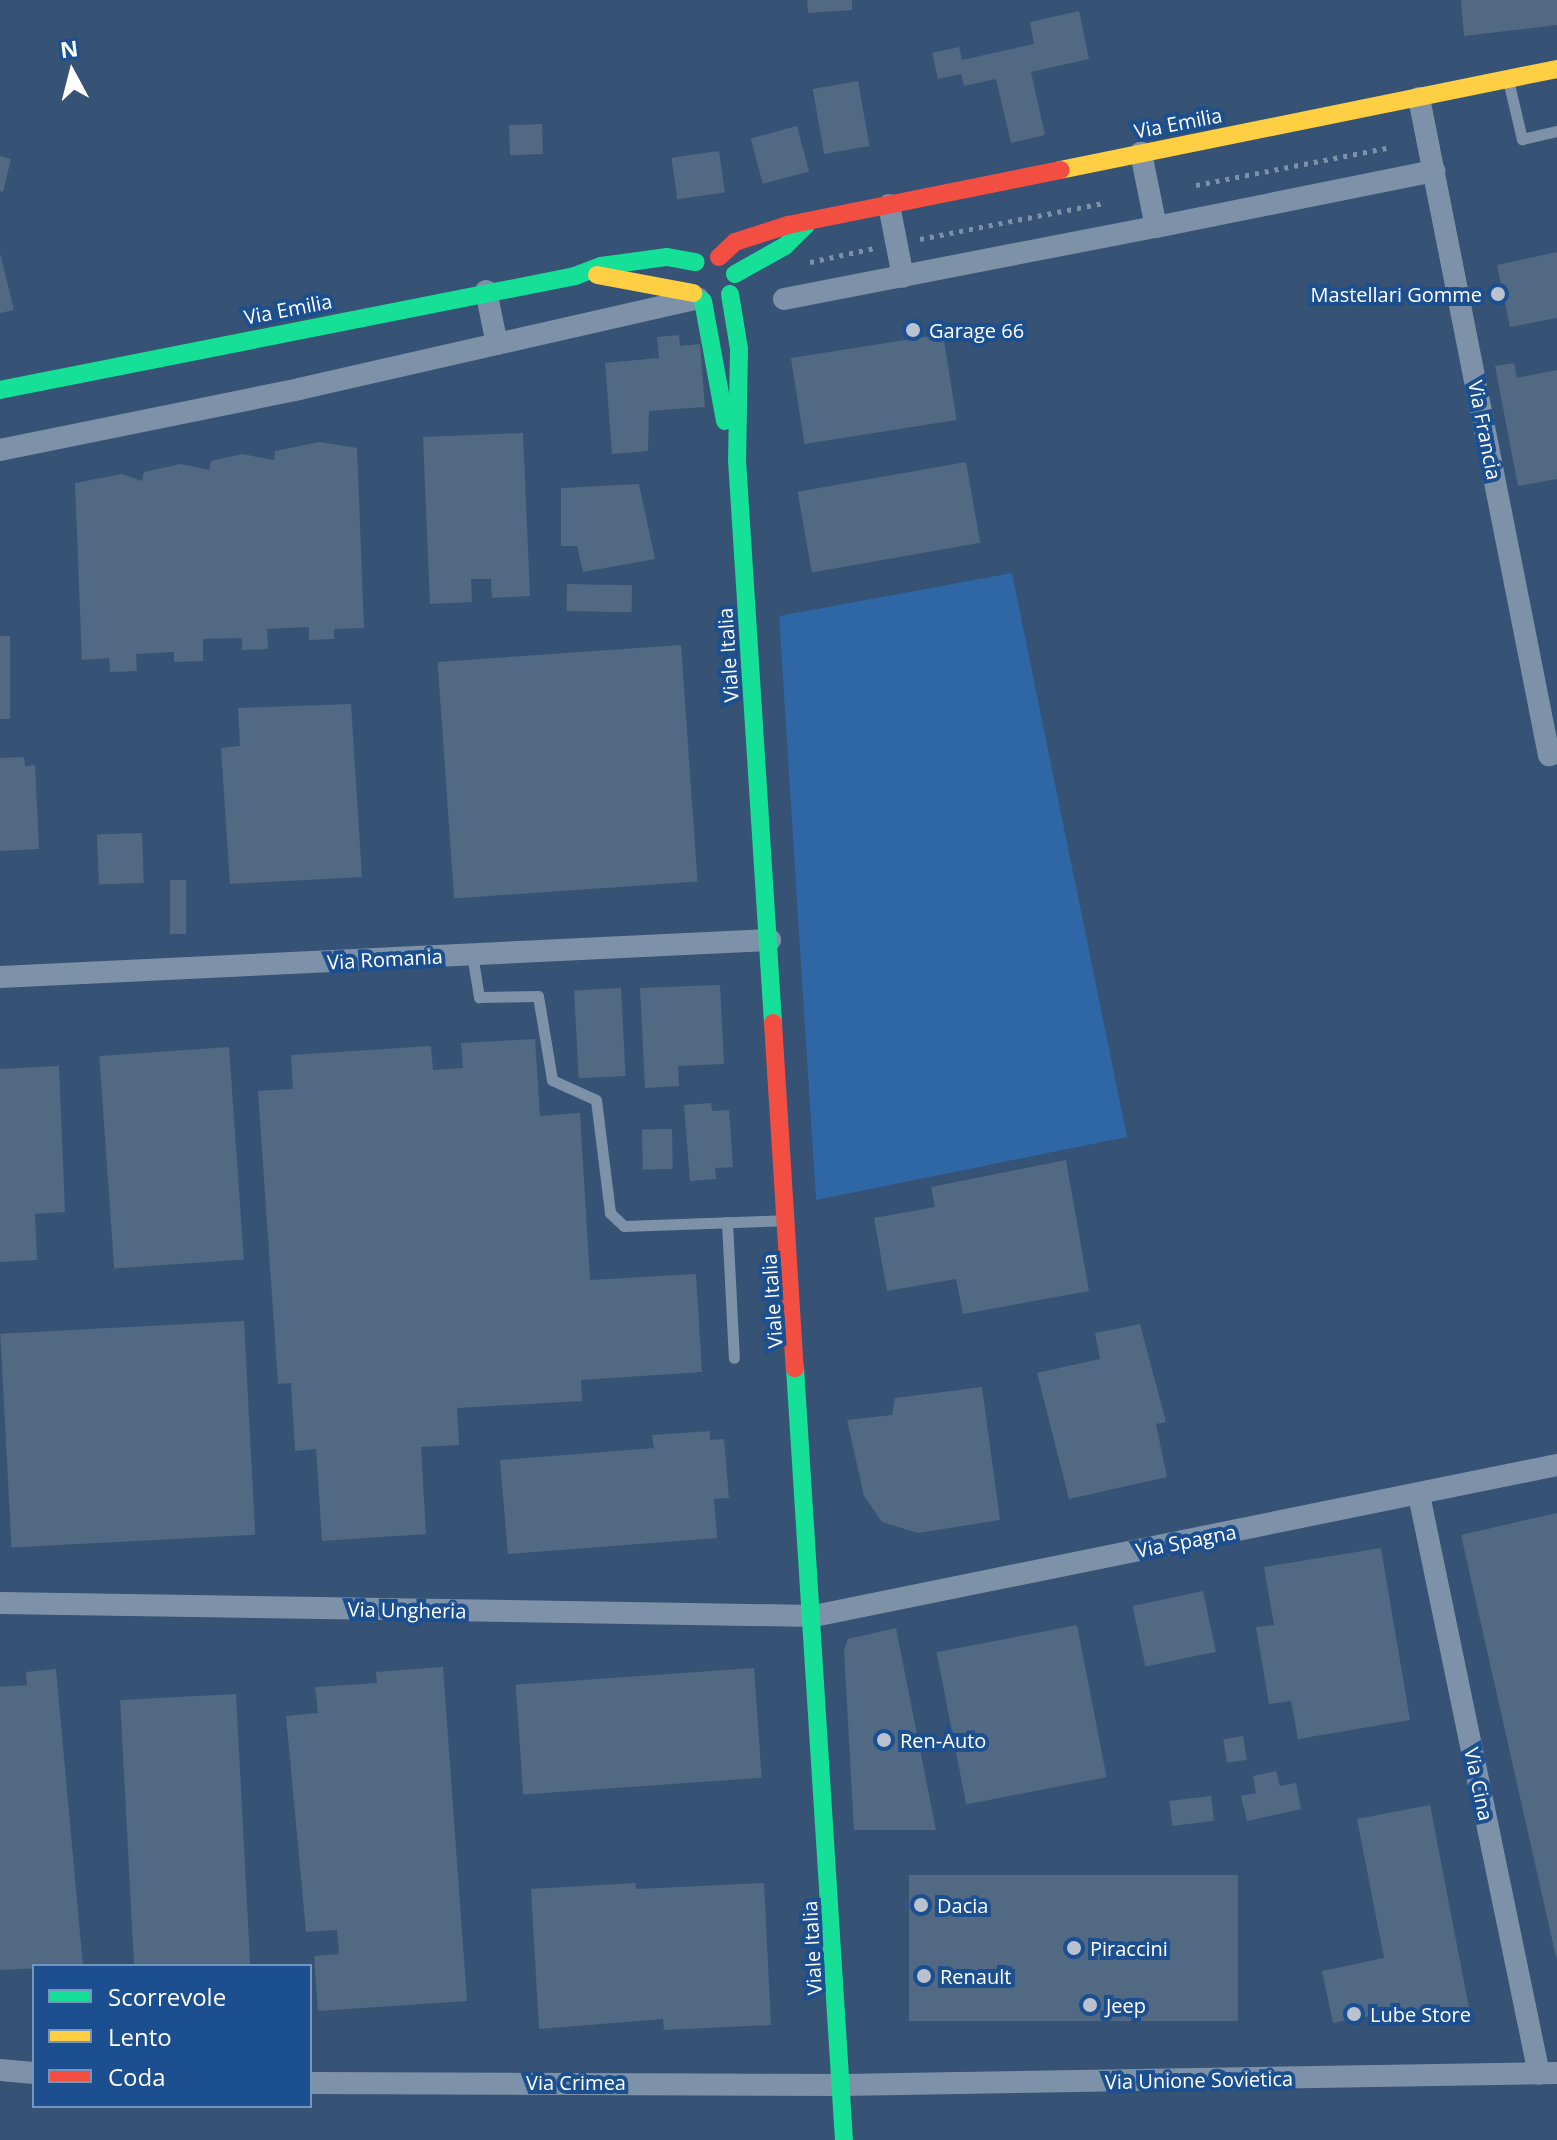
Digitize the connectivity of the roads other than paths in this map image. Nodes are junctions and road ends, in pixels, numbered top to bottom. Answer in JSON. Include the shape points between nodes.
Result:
{"nodes":[{"id":1,"x":1557,"y":69,"type":"edge"},
{"id":2,"x":1508,"y":79,"type":"junction"},
{"id":3,"x":1419,"y":98,"type":"junction"},
{"id":4,"x":1557,"y":131,"type":"edge"},
{"id":5,"x":1141,"y":153,"type":"junction"},
{"id":6,"x":1434,"y":171,"type":"junction"},
{"id":7,"x":889,"y":205,"type":"junction"},
{"id":8,"x":807,"y":223,"type":"junction"},
{"id":9,"x":1156,"y":227,"type":"junction"},
{"id":10,"x":719,"y":257,"type":"junction"},
{"id":11,"x":696,"y":262,"type":"junction"},
{"id":12,"x":585,"y":273,"type":"junction"},
{"id":13,"x":735,"y":274,"type":"junction"},
{"id":14,"x":903,"y":277,"type":"junction"},
{"id":15,"x":486,"y":291,"type":"junction"},
{"id":16,"x":730,"y":294,"type":"junction"},
{"id":17,"x":698,"y":297,"type":"junction"},
{"id":18,"x":784,"y":299,"type":"dead end"},
{"id":19,"x":497,"y":344,"type":"junction"},
{"id":20,"x":0,"y":390,"type":"edge"},
{"id":21,"x":0,"y":450,"type":"edge"},
{"id":22,"x":737,"y":460,"type":"junction"},
{"id":23,"x":1557,"y":753,"type":"edge"},
{"id":24,"x":770,"y":940,"type":"junction"},
{"id":25,"x":472,"y":954,"type":"junction"},
{"id":26,"x":0,"y":977,"type":"edge"},
{"id":27,"x":789,"y":1220,"type":"junction"},
{"id":28,"x":727,"y":1222,"type":"junction"},
{"id":29,"x":734,"y":1358,"type":"dead end"},
{"id":30,"x":1557,"y":1465,"type":"edge"},
{"id":31,"x":1419,"y":1495,"type":"junction"},
{"id":32,"x":0,"y":1603,"type":"edge"},
{"id":33,"x":814,"y":1616,"type":"junction"},
{"id":34,"x":0,"y":2070,"type":"edge"},
{"id":35,"x":32,"y":2073,"type":"edge"},
{"id":36,"x":1548,"y":2074,"type":"edge"},
{"id":37,"x":312,"y":2083,"type":"edge"},
{"id":38,"x":842,"y":2085,"type":"junction"},
{"id":39,"x":844,"y":2140,"type":"edge"}],
"edges":[{"from":1,"to":2,"type":"street","name":"Via Emilia"},
{"from":2,"to":3,"type":"street","name":"Via Emilia"},
{"from":2,"to":4,"type":"lane","via":[[1522,139]]},
{"from":3,"to":5,"type":"street","name":"Via Emilia"},
{"from":3,"to":6,"type":"street","name":"Via Francia"},
{"from":5,"to":7,"type":"street","name":"Via Emilia"},
{"from":5,"to":9,"type":"street"},
{"from":6,"to":9,"type":"street"},
{"from":6,"to":23,"type":"street","name":"Via Francia","via":[[1549,755]]},
{"from":7,"to":8,"type":"street","name":"Via Emilia"},
{"from":7,"to":14,"type":"street"},
{"from":8,"to":10,"type":"street","name":"Via Emilia","via":[[735,242]]},
{"from":8,"to":13,"type":"street","via":[[785,246]]},
{"from":9,"to":14,"type":"street"},
{"from":10,"to":11,"type":"street","name":"Via Emilia"},
{"from":10,"to":13,"type":"street"},
{"from":11,"to":12,"type":"street","name":"Via Emilia","via":[[667,257]]},
{"from":11,"to":17,"type":"street","via":[[689,274]]},
{"from":12,"to":15,"type":"street","name":"Via Emilia"},
{"from":12,"to":17,"type":"street","name":"Via Emilia"},
{"from":13,"to":16,"type":"street"},
{"from":14,"to":18,"type":"street"},
{"from":15,"to":19,"type":"street"},
{"from":15,"to":20,"type":"street","name":"Via Emilia"},
{"from":16,"to":17,"type":"street","name":"Via Emilia","via":[[717,302]]},
{"from":16,"to":22,"type":"street","name":"Viale Italia","via":[[739,349]]},
{"from":17,"to":19,"type":"street"},
{"from":17,"to":22,"type":"street","name":"Viale Italia"},
{"from":19,"to":21,"type":"street"},
{"from":22,"to":24,"type":"street","name":"Viale Italia"},
{"from":24,"to":25,"type":"street","name":"Via Romania"},
{"from":24,"to":27,"type":"street","name":"Viale Italia"},
{"from":25,"to":26,"type":"street","name":"Via Romania"},
{"from":25,"to":28,"type":"lane","via":[[479,997],[538,996],[552,1080],[596,1100],[610,1213],[624,1226]]},
{"from":27,"to":28,"type":"lane"},
{"from":27,"to":33,"type":"street","name":"Viale Italia"},
{"from":28,"to":29,"type":"lane"},
{"from":30,"to":31,"type":"street","name":"Via Spagna"},
{"from":31,"to":33,"type":"street","name":"Via Spagna"},
{"from":31,"to":36,"type":"street","name":"Via Cina"},
{"from":32,"to":33,"type":"street","name":"Via Ungheria"},
{"from":33,"to":38,"type":"street","name":"Viale Italia"},
{"from":34,"to":35,"type":"street"},
{"from":36,"to":38,"type":"street","name":"Via Unione Sovietica"},
{"from":37,"to":38,"type":"street","name":"Via Crimea"},
{"from":38,"to":39,"type":"street","name":"Viale Italia"}]}
